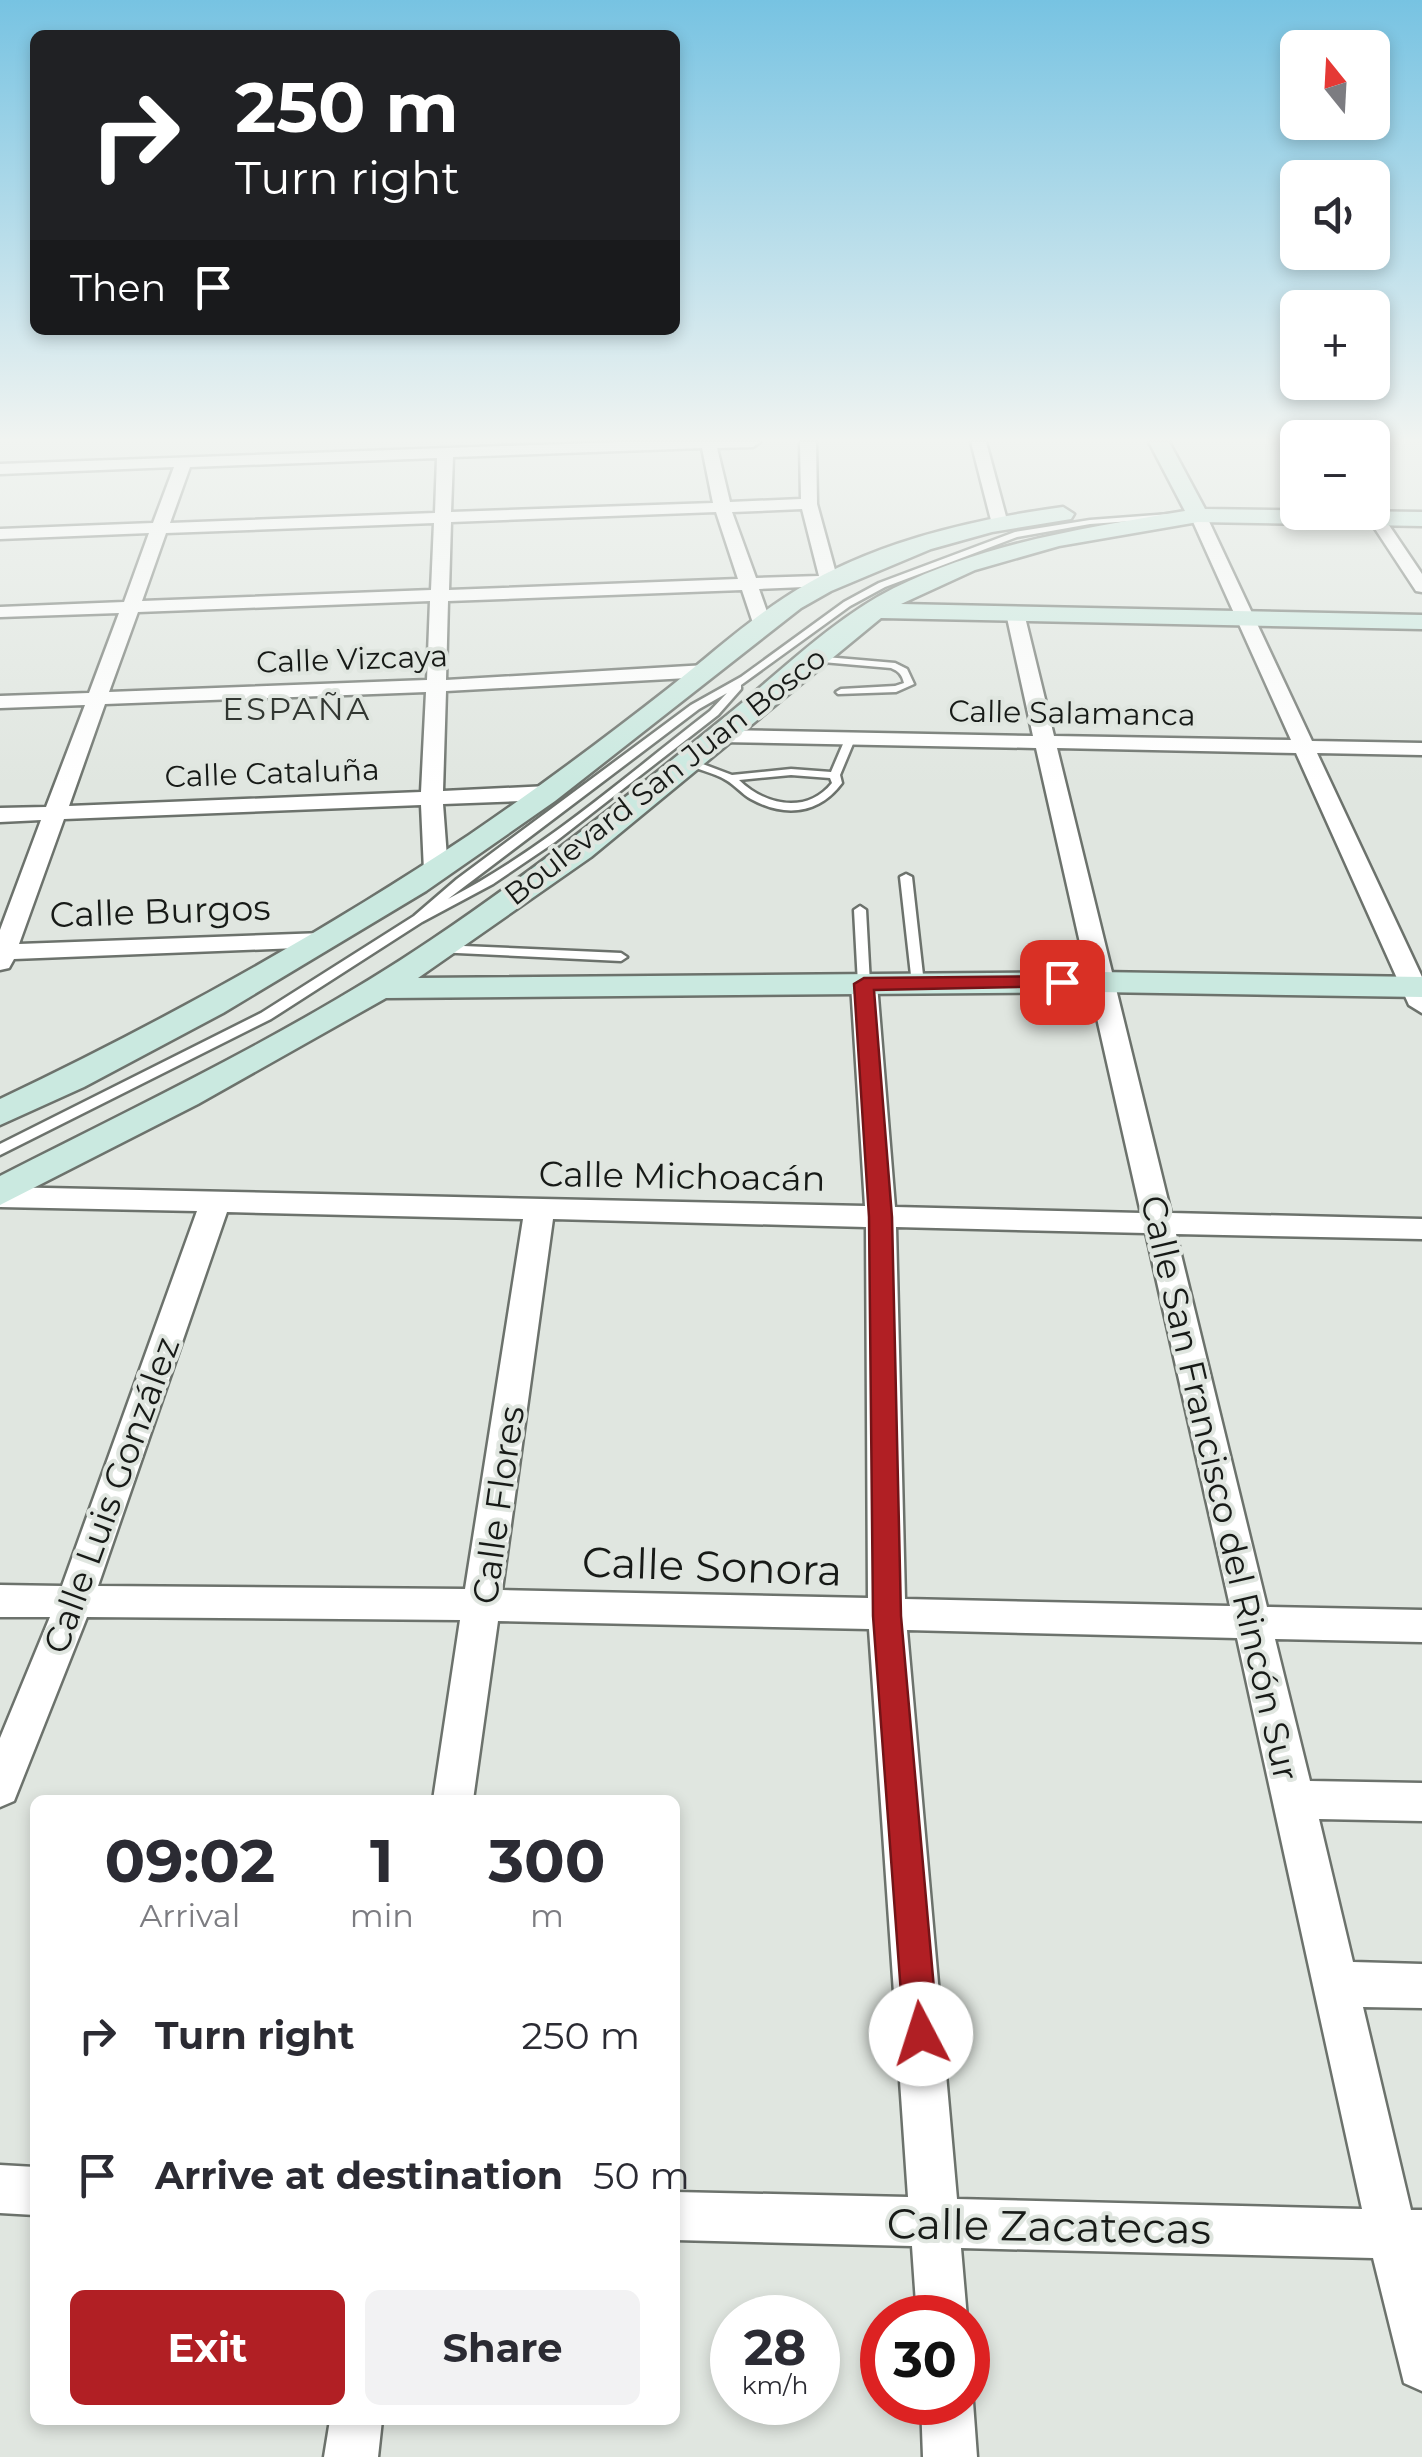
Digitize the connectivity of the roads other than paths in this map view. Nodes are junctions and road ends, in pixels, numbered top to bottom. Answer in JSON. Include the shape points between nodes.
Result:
{"nodes":[{"id":1,"x":150,"y":557,"type":"edge"},
{"id":2,"x":441,"y":557,"type":"edge"},
{"id":3,"x":738,"y":557,"type":"edge"},
{"id":4,"x":823,"y":557,"type":"edge"},
{"id":5,"x":888,"y":557,"type":"edge"},
{"id":6,"x":952,"y":557,"type":"edge"},
{"id":7,"x":994,"y":557,"type":"edge"},
{"id":8,"x":1216,"y":557,"type":"edge"},
{"id":9,"x":1401,"y":557,"type":"edge"},
{"id":10,"x":829,"y":581,"type":"junction"},
{"id":11,"x":746,"y":583,"type":"junction"},
{"id":12,"x":1422,"y":587,"type":"edge"},
{"id":13,"x":439,"y":594,"type":"junction"},
{"id":14,"x":130,"y":606,"type":"junction"},
{"id":15,"x":874,"y":611,"type":"junction"},
{"id":16,"x":0,"y":612,"type":"edge"},
{"id":17,"x":1015,"y":613,"type":"junction"},
{"id":18,"x":1243,"y":618,"type":"junction"},
{"id":19,"x":1422,"y":622,"type":"edge"},
{"id":20,"x":763,"y":626,"type":"junction"},
{"id":21,"x":814,"y":659,"type":"junction"},
{"id":22,"x":706,"y":672,"type":"junction"},
{"id":23,"x":744,"y":679,"type":"junction"},
{"id":24,"x":436,"y":686,"type":"junction"},
{"id":25,"x":841,"y":692,"type":"dead end"},
{"id":26,"x":99,"y":697,"type":"junction"},
{"id":27,"x":0,"y":702,"type":"edge"},
{"id":28,"x":720,"y":736,"type":"junction"},
{"id":29,"x":850,"y":739,"type":"junction"},
{"id":30,"x":1047,"y":743,"type":"junction"},
{"id":31,"x":1302,"y":748,"type":"junction"},
{"id":32,"x":1422,"y":749,"type":"edge"},
{"id":33,"x":688,"y":762,"type":"junction"},
{"id":34,"x":835,"y":776,"type":"junction"},
{"id":35,"x":731,"y":778,"type":"junction"},
{"id":36,"x":548,"y":793,"type":"junction"},
{"id":37,"x":432,"y":796,"type":"junction"},
{"id":38,"x":57,"y":812,"type":"junction"},
{"id":39,"x":0,"y":815,"type":"edge"},
{"id":40,"x":436,"y":870,"type":"junction"},
{"id":41,"x":906,"y":876,"type":"dead end"},
{"id":42,"x":860,"y":910,"type":"dead end"},
{"id":43,"x":418,"y":919,"type":"junction"},
{"id":44,"x":323,"y":940,"type":"junction"},
{"id":45,"x":440,"y":949,"type":"junction"},
{"id":46,"x":1,"y":955,"type":"edge"},
{"id":47,"x":621,"y":956,"type":"dead end"},
{"id":48,"x":1098,"y":982,"type":"junction"},
{"id":49,"x":864,"y":984,"type":"junction"},
{"id":50,"x":918,"y":984,"type":"junction"},
{"id":51,"x":379,"y":988,"type":"junction"},
{"id":52,"x":1419,"y":993,"type":"edge"},
{"id":53,"x":0,"y":1113,"type":"edge"},
{"id":54,"x":0,"y":1150,"type":"edge"},
{"id":55,"x":0,"y":1195,"type":"edge"},
{"id":56,"x":216,"y":1200,"type":"junction"},
{"id":57,"x":539,"y":1210,"type":"junction"},
{"id":58,"x":881,"y":1217,"type":"junction"},
{"id":59,"x":1158,"y":1224,"type":"junction"},
{"id":60,"x":1422,"y":1229,"type":"edge"},
{"id":61,"x":0,"y":1601,"type":"edge"},
{"id":62,"x":74,"y":1603,"type":"junction"},
{"id":63,"x":484,"y":1605,"type":"junction"},
{"id":64,"x":887,"y":1616,"type":"junction"},
{"id":65,"x":1252,"y":1623,"type":"junction"},
{"id":66,"x":1422,"y":1626,"type":"edge"},
{"id":67,"x":0,"y":1788,"type":"edge"},
{"id":68,"x":454,"y":1795,"type":"edge"},
{"id":69,"x":1294,"y":1800,"type":"junction"},
{"id":70,"x":1422,"y":1802,"type":"edge"},
{"id":71,"x":1334,"y":1984,"type":"junction"},
{"id":72,"x":1422,"y":1986,"type":"edge"},
{"id":73,"x":0,"y":2189,"type":"edge"},
{"id":74,"x":30,"y":2190,"type":"edge"},
{"id":75,"x":680,"y":2216,"type":"edge"},
{"id":76,"x":936,"y":2223,"type":"junction"},
{"id":77,"x":1406,"y":2234,"type":"edge"},
{"id":78,"x":941,"y":2295,"type":"edge"},
{"id":79,"x":1422,"y":2364,"type":"edge"},
{"id":80,"x":355,"y":2425,"type":"edge"},
{"id":81,"x":948,"y":2425,"type":"edge"},
{"id":82,"x":351,"y":2457,"type":"edge"},
{"id":83,"x":950,"y":2457,"type":"edge"}],
"edges":[{"from":1,"to":14,"type":"street"},
{"from":2,"to":13,"type":"street"},
{"from":3,"to":11,"type":"street"},
{"from":4,"to":10,"type":"street"},
{"from":5,"to":10,"type":"street","name":"Boulevard San Juan Bosco"},
{"from":6,"to":23,"type":"lane","via":[[846,604]]},
{"from":7,"to":15,"type":"street","name":"Boulevard San Juan Bosco"},
{"from":8,"to":18,"type":"street"},
{"from":9,"to":12,"type":"street"},
{"from":10,"to":11,"type":"street"},
{"from":10,"to":20,"type":"street","name":"Boulevard San Juan Bosco"},
{"from":11,"to":13,"type":"street"},
{"from":11,"to":20,"type":"street"},
{"from":13,"to":14,"type":"street"},
{"from":13,"to":24,"type":"street"},
{"from":14,"to":16,"type":"street"},
{"from":14,"to":26,"type":"street"},
{"from":15,"to":17,"type":"street"},
{"from":15,"to":21,"type":"street","name":"Boulevard San Juan Bosco"},
{"from":17,"to":18,"type":"street"},
{"from":17,"to":30,"type":"street","name":"Calle San Francisco del Rincón Sur"},
{"from":18,"to":19,"type":"street"},
{"from":18,"to":31,"type":"street"},
{"from":20,"to":22,"type":"street","name":"Boulevard San Juan Bosco"},
{"from":21,"to":25,"type":"lane","via":[[892,665],[909,684]]},
{"from":21,"to":28,"type":"street","name":"Boulevard San Juan Bosco"},
{"from":22,"to":24,"type":"street","name":"Calle Vizcaya"},
{"from":22,"to":36,"type":"street","name":"Boulevard San Juan Bosco"},
{"from":23,"to":43,"type":"lane","via":[[632,754]]},
{"from":23,"to":43,"type":"lane","via":[[714,713],[551,840]]},
{"from":24,"to":26,"type":"street","name":"Calle Vizcaya"},
{"from":24,"to":37,"type":"street"},
{"from":26,"to":27,"type":"street","name":"Calle Vizcaya"},
{"from":26,"to":38,"type":"street"},
{"from":28,"to":29,"type":"street","name":"Calle Salamanca"},
{"from":28,"to":33,"type":"street","name":"Boulevard San Juan Bosco"},
{"from":29,"to":30,"type":"street","name":"Calle Salamanca"},
{"from":29,"to":34,"type":"lane"},
{"from":30,"to":31,"type":"street","name":"Calle Salamanca"},
{"from":30,"to":48,"type":"street","name":"Calle San Francisco del Rincón Sur"},
{"from":31,"to":32,"type":"street","name":"Calle Salamanca"},
{"from":31,"to":52,"type":"street"},
{"from":33,"to":35,"type":"lane"},
{"from":33,"to":45,"type":"street","name":"Boulevard San Juan Bosco","via":[[580,851]]},
{"from":34,"to":35,"type":"lane"},
{"from":34,"to":35,"type":"lane","via":[[826,797],[791,807],[755,800]]},
{"from":36,"to":37,"type":"street","name":"Calle Cataluña"},
{"from":36,"to":40,"type":"street","name":"Boulevard San Juan Bosco"},
{"from":37,"to":38,"type":"street","name":"Calle Cataluña"},
{"from":37,"to":40,"type":"street"},
{"from":38,"to":39,"type":"street","name":"Calle Cataluña"},
{"from":38,"to":46,"type":"street"},
{"from":40,"to":44,"type":"street","name":"Boulevard San Juan Bosco"},
{"from":41,"to":50,"type":"lane"},
{"from":42,"to":49,"type":"lane"},
{"from":43,"to":54,"type":"lane","via":[[266,1016]]},
{"from":44,"to":46,"type":"street","name":"Calle Burgos"},
{"from":44,"to":53,"type":"street","name":"Boulevard San Juan Bosco","via":[[178,1026]]},
{"from":45,"to":47,"type":"lane"},
{"from":45,"to":51,"type":"street","name":"Boulevard San Juan Bosco"},
{"from":48,"to":50,"type":"street"},
{"from":48,"to":52,"type":"street"},
{"from":48,"to":59,"type":"street","name":"Calle San Francisco del Rincón Sur"},
{"from":49,"to":50,"type":"street"},
{"from":49,"to":51,"type":"street"},
{"from":49,"to":58,"type":"street"},
{"from":51,"to":55,"type":"street","name":"Boulevard San Juan Bosco"},
{"from":55,"to":56,"type":"street","name":"Calle Michoacán"},
{"from":56,"to":57,"type":"street","name":"Calle Michoacán"},
{"from":56,"to":62,"type":"street","name":"Calle Luis González"},
{"from":57,"to":58,"type":"street","name":"Calle Michoacán"},
{"from":57,"to":63,"type":"street","name":"Calle Flores"},
{"from":58,"to":59,"type":"street","name":"Calle Michoacán"},
{"from":58,"to":64,"type":"street"},
{"from":59,"to":60,"type":"street","name":"Calle Michoacán"},
{"from":59,"to":65,"type":"street","name":"Calle San Francisco del Rincón Sur"},
{"from":61,"to":62,"type":"street","name":"Calle Sonora"},
{"from":62,"to":63,"type":"street","name":"Calle Sonora"},
{"from":62,"to":67,"type":"street","name":"Calle Luis González"},
{"from":63,"to":64,"type":"street","name":"Calle Sonora"},
{"from":63,"to":68,"type":"street","name":"Calle Flores"},
{"from":64,"to":65,"type":"street","name":"Calle Sonora"},
{"from":64,"to":76,"type":"street"},
{"from":65,"to":66,"type":"street","name":"Calle Sonora"},
{"from":65,"to":69,"type":"street","name":"Calle San Francisco del Rincón Sur"},
{"from":69,"to":70,"type":"street"},
{"from":69,"to":71,"type":"street","name":"Calle San Francisco del Rincón Sur"},
{"from":71,"to":72,"type":"street"},
{"from":71,"to":77,"type":"street","name":"Calle San Francisco del Rincón Sur"},
{"from":73,"to":74,"type":"street"},
{"from":75,"to":76,"type":"street","name":"Calle Zacatecas"},
{"from":76,"to":77,"type":"street","name":"Calle Zacatecas"},
{"from":76,"to":78,"type":"street"},
{"from":77,"to":79,"type":"street","name":"Calle San Francisco del Rincón Sur"},
{"from":80,"to":82,"type":"street"},
{"from":81,"to":83,"type":"street"}]}
